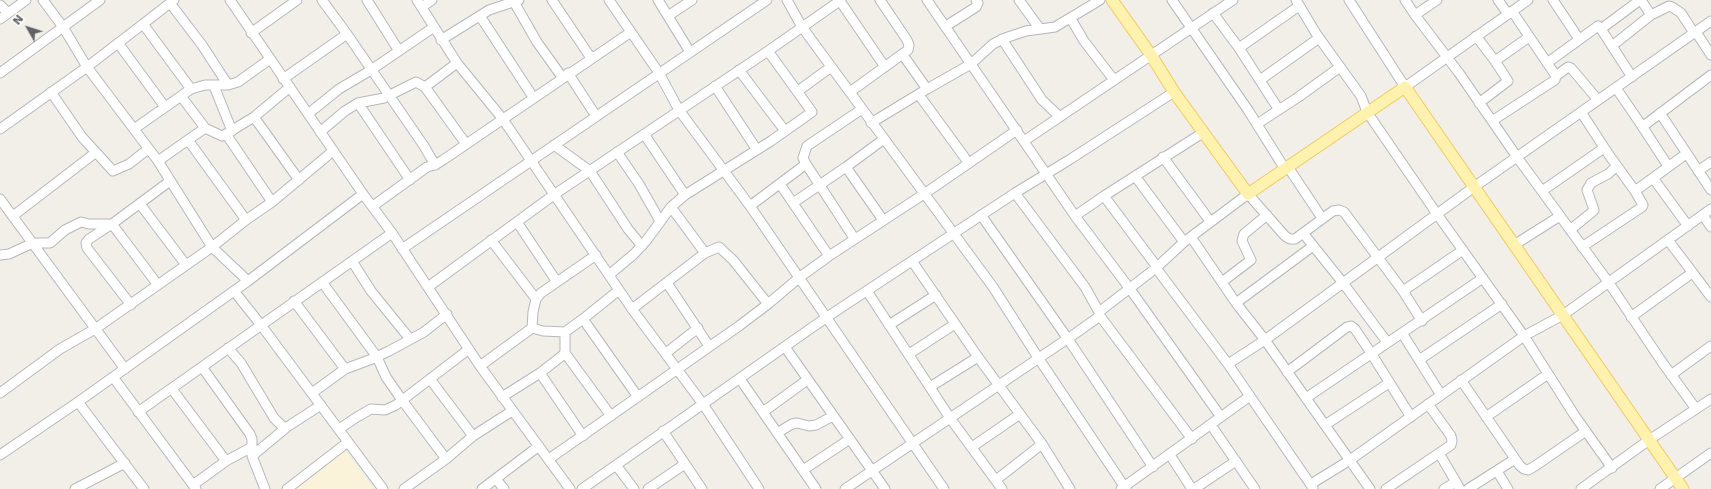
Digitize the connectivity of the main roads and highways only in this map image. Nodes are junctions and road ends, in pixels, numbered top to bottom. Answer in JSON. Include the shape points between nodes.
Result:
{"nodes":[{"id":1,"x":1112,"y":0,"type":"edge"},
{"id":2,"x":1683,"y":489,"type":"edge"}],
"edges":[{"from":1,"to":2,"type":"main road","via":[[1174,92],[1248,194],[1405,87]]}]}
